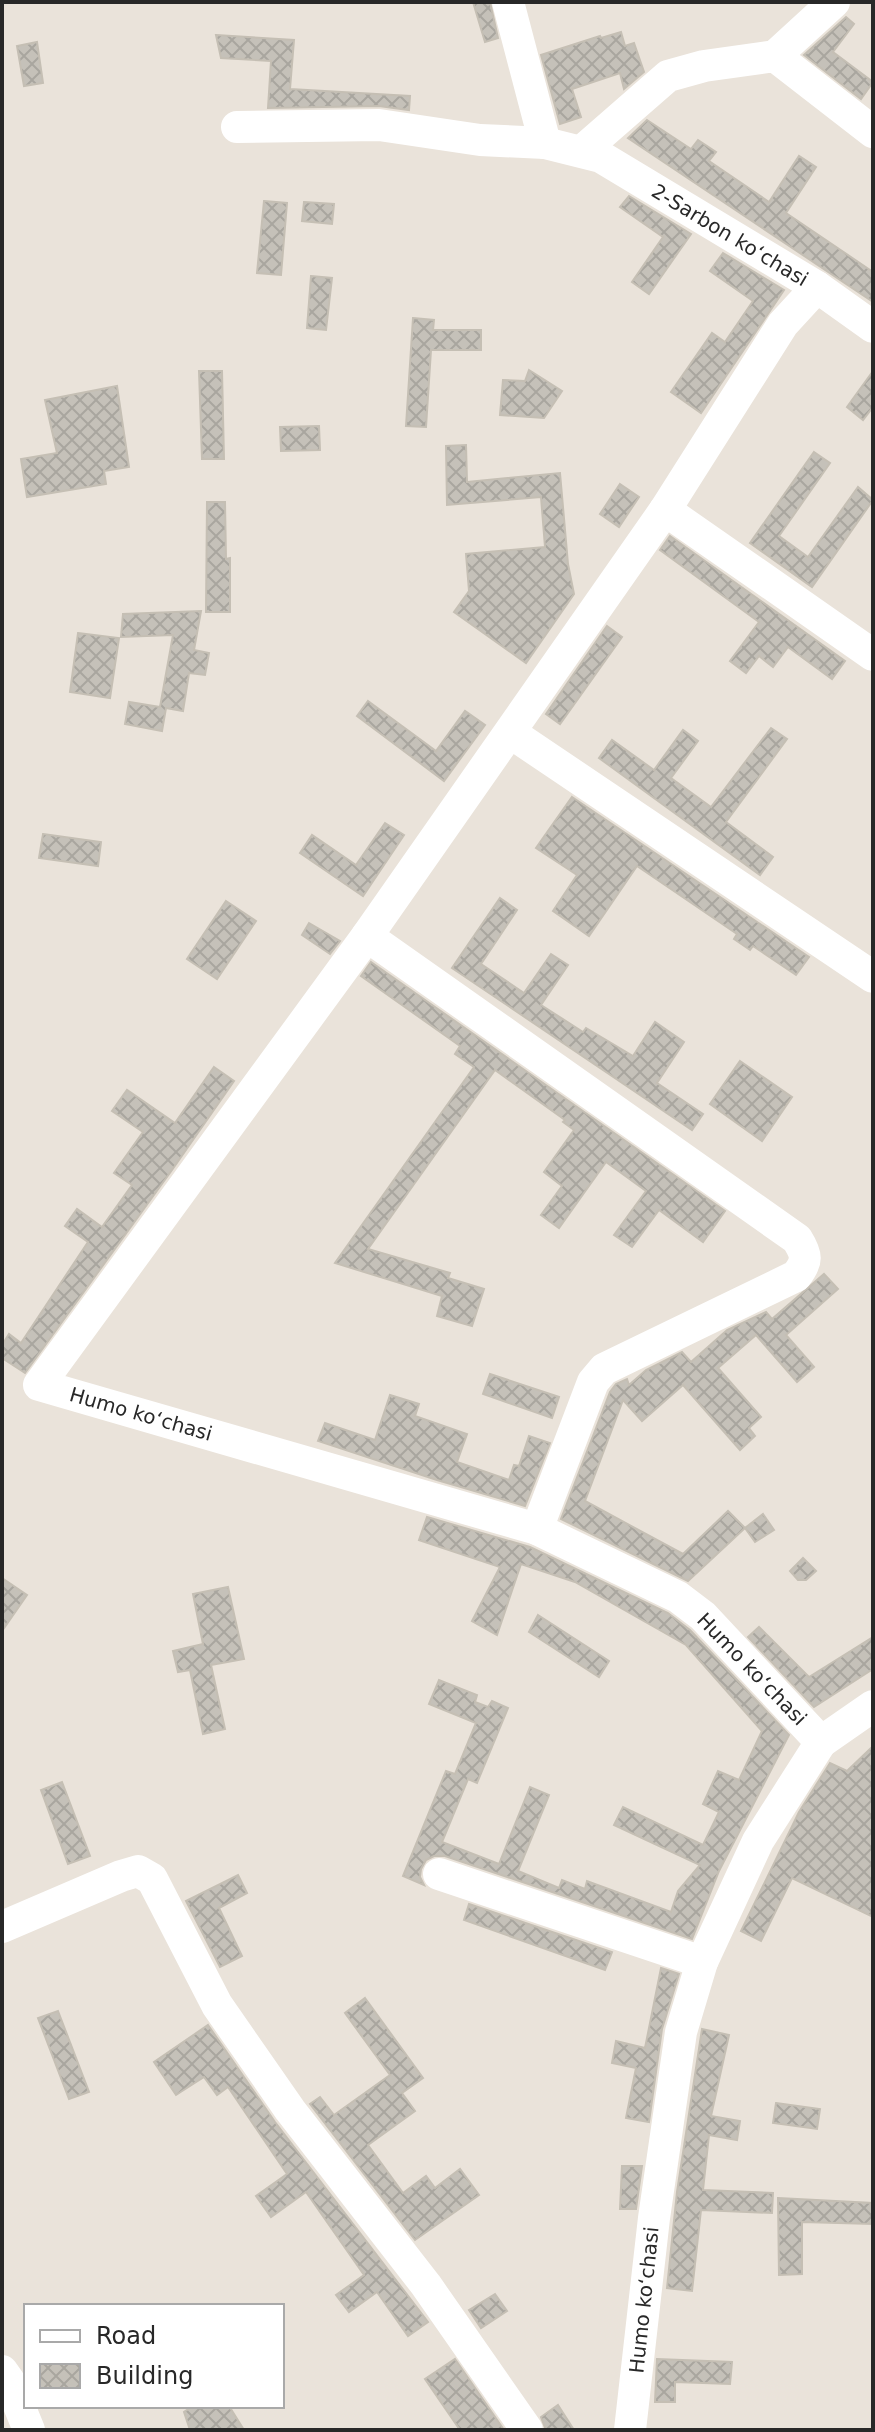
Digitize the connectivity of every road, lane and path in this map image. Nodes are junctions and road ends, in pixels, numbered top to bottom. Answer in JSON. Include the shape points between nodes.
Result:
{"nodes":[{"id":1,"x":508,"y":2,"type":"edge"},
{"id":2,"x":834,"y":2,"type":"edge"},
{"id":3,"x":775,"y":56,"type":"junction"},
{"id":4,"x":237,"y":127,"type":"dead end"},
{"id":5,"x":873,"y":132,"type":"edge"},
{"id":6,"x":545,"y":143,"type":"junction"},
{"id":7,"x":582,"y":151,"type":"junction"},
{"id":8,"x":817,"y":287,"type":"junction"},
{"id":9,"x":873,"y":327,"type":"edge"},
{"id":10,"x":665,"y":510,"type":"junction"},
{"id":11,"x":873,"y":655,"type":"edge"},
{"id":12,"x":511,"y":733,"type":"junction"},
{"id":13,"x":367,"y":936,"type":"junction"},
{"id":14,"x":873,"y":977,"type":"edge"},
{"id":15,"x":537,"y":1529,"type":"junction"},
{"id":16,"x":873,"y":1706,"type":"edge"},
{"id":17,"x":821,"y":1742,"type":"junction"},
{"id":18,"x":439,"y":1874,"type":"dead end"},
{"id":19,"x":2,"y":1927,"type":"edge"},
{"id":20,"x":702,"y":1962,"type":"junction"},
{"id":21,"x":2,"y":2371,"type":"edge"},
{"id":22,"x":29,"y":2430,"type":"edge"},
{"id":23,"x":527,"y":2430,"type":"edge"},
{"id":24,"x":630,"y":2430,"type":"edge"}],
"edges":[{"from":1,"to":6,"type":"street"},
{"from":2,"to":3,"type":"street"},
{"from":3,"to":5,"type":"street"},
{"from":3,"to":7,"type":"street","via":[[668,76]]},
{"from":4,"to":6,"type":"street","name":"2-Sarbon koʻchasi","via":[[379,125],[480,140]]},
{"from":6,"to":7,"type":"street","name":"2-Sarbon koʻchasi"},
{"from":7,"to":8,"type":"street","name":"2-Sarbon koʻchasi","via":[[601,157]]},
{"from":8,"to":9,"type":"street","name":"2-Sarbon koʻchasi"},
{"from":8,"to":10,"type":"street","via":[[783,324]]},
{"from":10,"to":11,"type":"street"},
{"from":10,"to":12,"type":"street"},
{"from":12,"to":13,"type":"street"},
{"from":12,"to":14,"type":"street"},
{"from":13,"to":15,"type":"street","via":[[797,1239],[806,1254],[796,1276],[604,1369],[593,1382]]},
{"from":13,"to":15,"type":"street","name":"Humo koʻchasi","via":[[39,1385]]},
{"from":15,"to":17,"type":"street","name":"Humo koʻchasi","via":[[691,1606]]},
{"from":16,"to":17,"type":"street"},
{"from":17,"to":20,"type":"street","name":"Humo koʻchasi","via":[[758,1841]]},
{"from":18,"to":20,"type":"street"},
{"from":19,"to":23,"type":"street","via":[[138,1871],[152,1879],[217,2005]]},
{"from":20,"to":24,"type":"street","name":"Humo koʻchasi","via":[[681,2032]]},
{"from":21,"to":22,"type":"street"}]}
